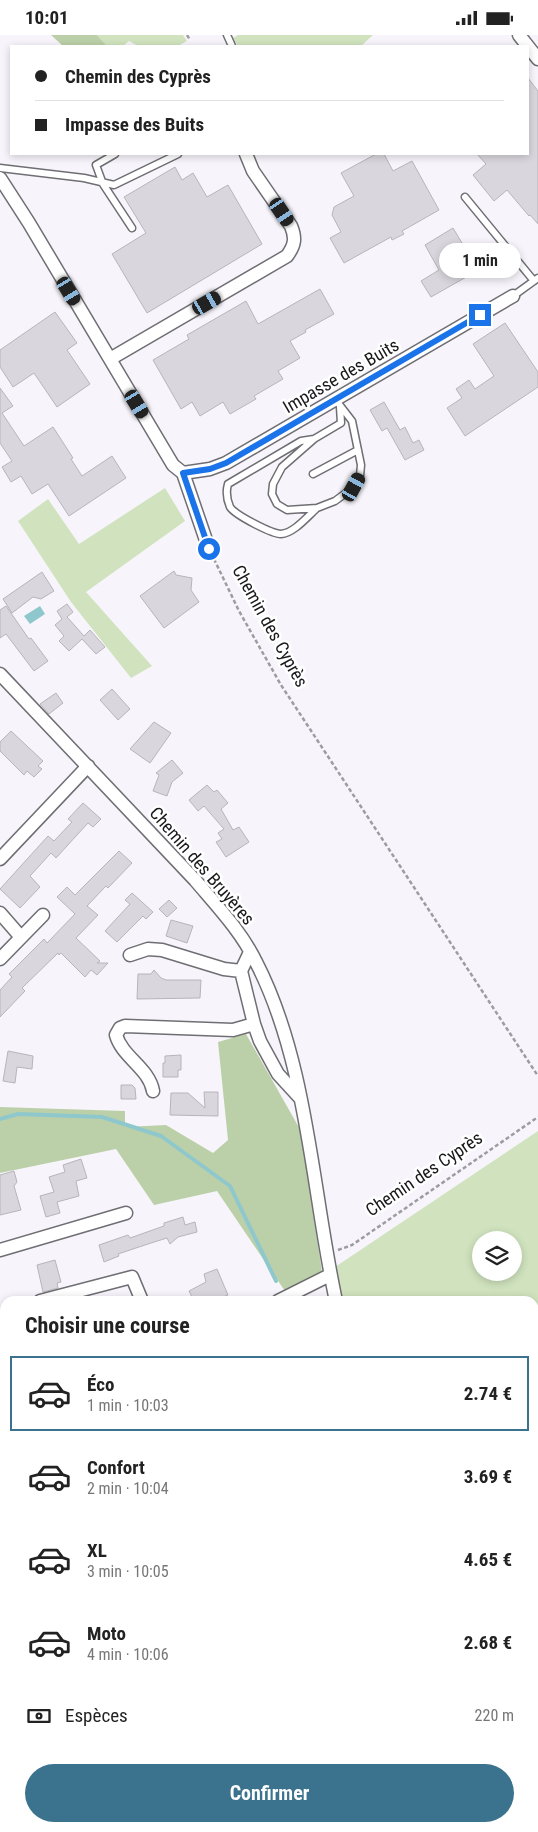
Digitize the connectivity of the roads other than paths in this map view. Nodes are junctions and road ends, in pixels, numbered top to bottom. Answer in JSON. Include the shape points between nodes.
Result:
{"nodes":[{"id":1,"x":519,"y":35,"type":"edge"},
{"id":2,"x":527,"y":45,"type":"edge"},
{"id":3,"x":529,"y":48,"type":"edge"},
{"id":4,"x":538,"y":59,"type":"edge"},
{"id":5,"x":113,"y":155,"type":"edge"},
{"id":6,"x":176,"y":155,"type":"edge"},
{"id":7,"x":246,"y":155,"type":"edge"},
{"id":8,"x":0,"y":169,"type":"edge"},
{"id":9,"x":0,"y":178,"type":"edge"},
{"id":10,"x":104,"y":184,"type":"junction"},
{"id":11,"x":466,"y":197,"type":"dead end"},
{"id":12,"x":132,"y":228,"type":"dead end"},
{"id":13,"x":536,"y":280,"type":"edge"},
{"id":14,"x":513,"y":296,"type":"joint"},
{"id":15,"x":110,"y":359,"type":"junction"},
{"id":16,"x":338,"y":403,"type":"junction"},
{"id":17,"x":314,"y":439,"type":"junction"},
{"id":18,"x":358,"y":450,"type":"junction"},
{"id":19,"x":183,"y":473,"type":"junction"},
{"id":20,"x":313,"y":474,"type":"dead end"},
{"id":21,"x":317,"y":508,"type":"junction"},
{"id":22,"x":209,"y":549,"type":"road end"},
{"id":23,"x":0,"y":675,"type":"edge"},
{"id":24,"x":88,"y":766,"type":"junction"},
{"id":25,"x":0,"y":859,"type":"edge"},
{"id":26,"x":0,"y":913,"type":"edge"},
{"id":27,"x":43,"y":915,"type":"dead end"},
{"id":28,"x":20,"y":936,"type":"junction"},
{"id":29,"x":250,"y":952,"type":"junction"},
{"id":30,"x":130,"y":955,"type":"dead end"},
{"id":31,"x":0,"y":959,"type":"edge"},
{"id":32,"x":241,"y":971,"type":"junction"},
{"id":33,"x":254,"y":1024,"type":"junction"},
{"id":34,"x":153,"y":1091,"type":"dead end"},
{"id":35,"x":300,"y":1098,"type":"junction"},
{"id":36,"x":126,"y":1213,"type":"dead end"},
{"id":37,"x":0,"y":1250,"type":"edge"},
{"id":38,"x":330,"y":1275,"type":"junction"},
{"id":39,"x":59,"y":1296,"type":"edge"},
{"id":40,"x":140,"y":1296,"type":"edge"},
{"id":41,"x":288,"y":1296,"type":"edge"},
{"id":42,"x":335,"y":1296,"type":"edge"}],
"edges":[{"from":1,"to":2,"type":"street"},
{"from":3,"to":4,"type":"street"},
{"from":5,"to":10,"type":"lane","via":[[96,165]]},
{"from":6,"to":10,"type":"lane","via":[[114,185]]},
{"from":7,"to":15,"type":"street","via":[[253,171],[291,226],[295,236],[294,248],[287,256]]},
{"from":8,"to":10,"type":"lane","via":[[84,178]]},
{"from":9,"to":15,"type":"street"},
{"from":10,"to":12,"type":"lane"},
{"from":11,"to":13,"type":"lane"},
{"from":13,"to":14,"type":"lane"},
{"from":14,"to":16,"type":"street","name":"Impasse des Buits"},
{"from":15,"to":19,"type":"street","via":[[173,465]]},
{"from":16,"to":17,"type":"lane","via":[[340,423]]},
{"from":16,"to":18,"type":"lane","via":[[352,421]]},
{"from":16,"to":19,"type":"street","name":"Impasse des Buits","via":[[226,463]]},
{"from":17,"to":21,"type":"lane","via":[[282,467],[273,484],[272,494],[277,504],[288,510]]},
{"from":17,"to":21,"type":"lane","via":[[301,441],[228,484],[226,490],[231,508],[248,521],[280,534],[290,531]]},
{"from":18,"to":20,"type":"lane"},
{"from":18,"to":21,"type":"lane","via":[[360,476],[354,487],[335,501]]},
{"from":19,"to":22,"type":"street"},
{"from":23,"to":24,"type":"street","name":"Chemin des Bruyères"},
{"from":24,"to":25,"type":"street"},
{"from":24,"to":29,"type":"street","name":"Chemin des Bruyères","via":[[225,914]]},
{"from":26,"to":28,"type":"street"},
{"from":27,"to":28,"type":"street"},
{"from":28,"to":31,"type":"street"},
{"from":29,"to":32,"type":"street"},
{"from":29,"to":35,"type":"street","name":"Chemin des Bruyères","via":[[280,1021]]},
{"from":30,"to":32,"type":"street","via":[[148,949],[162,950]]},
{"from":32,"to":33,"type":"street"},
{"from":33,"to":34,"type":"street","via":[[233,1030],[120,1027],[116,1035],[120,1045],[145,1073]]},
{"from":33,"to":35,"type":"street","via":[[278,1074]]},
{"from":35,"to":38,"type":"street","name":"Chemin des Bruyères"},
{"from":36,"to":37,"type":"street"},
{"from":38,"to":41,"type":"street"},
{"from":38,"to":42,"type":"street","name":"Chemin des Bruyères"},
{"from":39,"to":40,"type":"street","via":[[132,1277]]}]}
